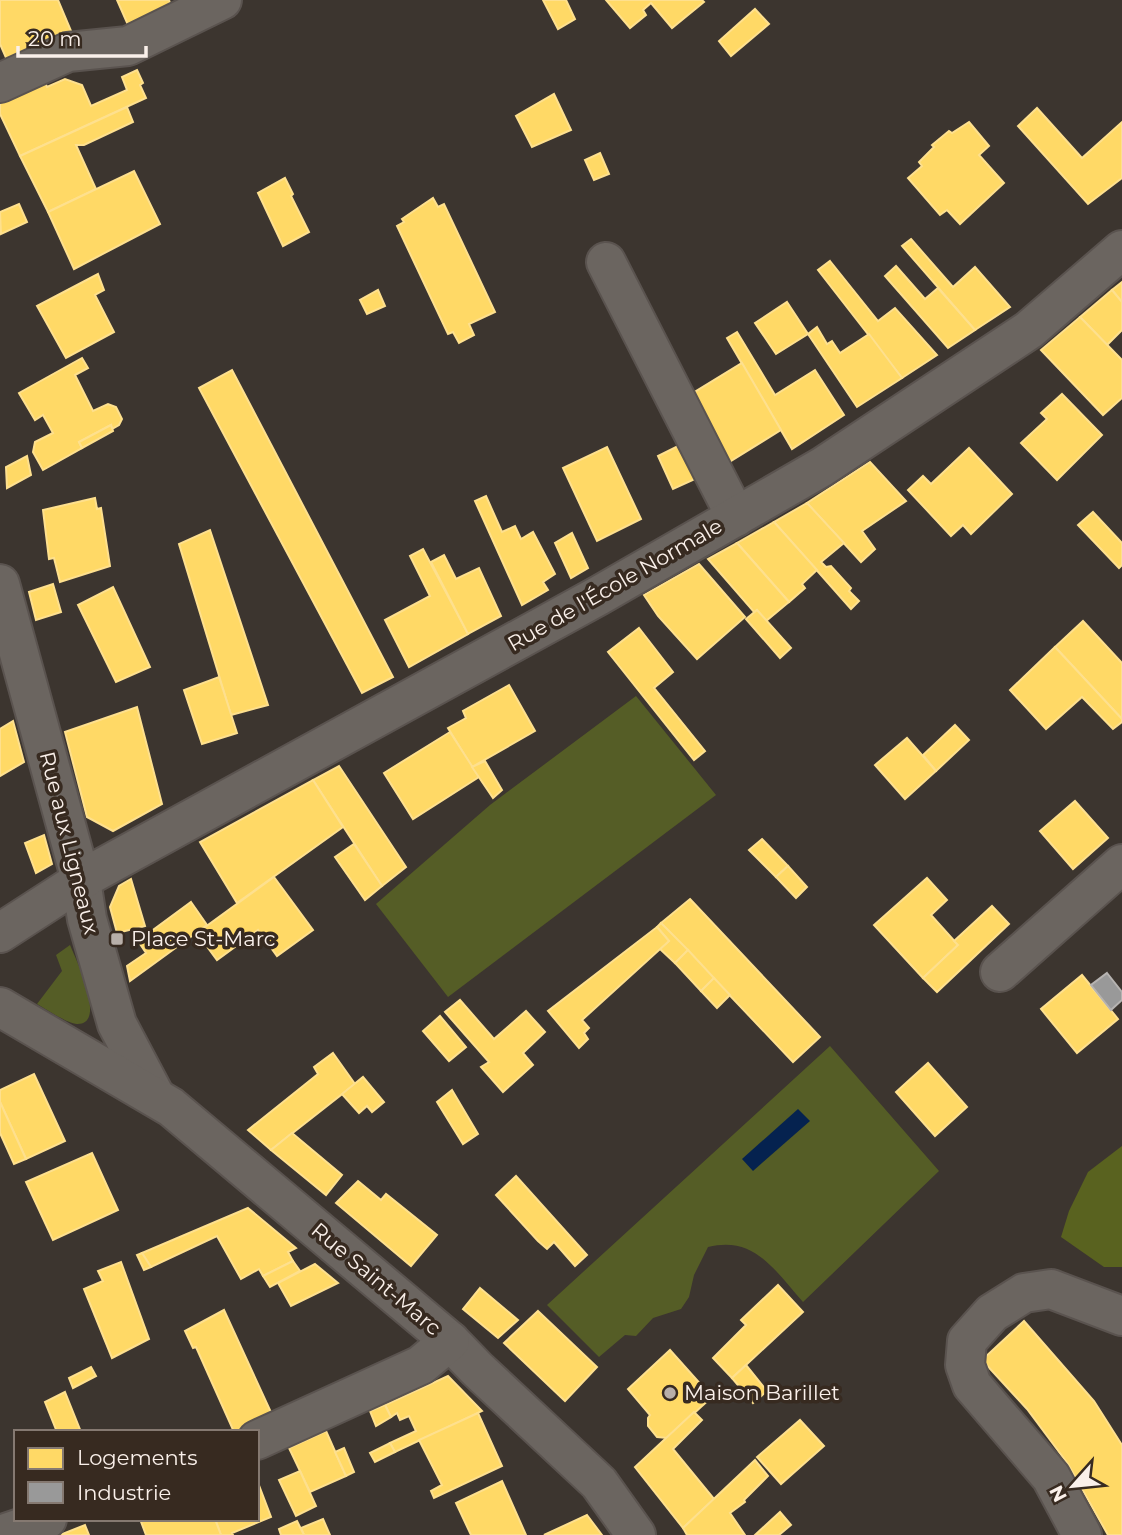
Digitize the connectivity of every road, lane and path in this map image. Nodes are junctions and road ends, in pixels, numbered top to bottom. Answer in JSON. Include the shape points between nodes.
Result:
{"nodes":[{"id":1,"x":222,"y":0,"type":"edge"},
{"id":2,"x":0,"y":83,"type":"edge"},
{"id":3,"x":1122,"y":250,"type":"edge"},
{"id":4,"x":606,"y":262,"type":"dead end"},
{"id":5,"x":736,"y":517,"type":"junction"},
{"id":6,"x":0,"y":584,"type":"edge"},
{"id":7,"x":1122,"y":864,"type":"edge"},
{"id":8,"x":81,"y":880,"type":"junction"},
{"id":9,"x":0,"y":933,"type":"edge"},
{"id":10,"x":1000,"y":972,"type":"dead end"},
{"id":11,"x":0,"y":1007,"type":"edge"},
{"id":12,"x":117,"y":1024,"type":"junction"},
{"id":13,"x":86,"y":1057,"type":"junction"},
{"id":14,"x":155,"y":1096,"type":"junction"},
{"id":15,"x":1122,"y":1316,"type":"edge"},
{"id":16,"x":450,"y":1341,"type":"junction"},
{"id":17,"x":259,"y":1439,"type":"edge"},
{"id":18,"x":41,"y":1521,"type":"edge"},
{"id":19,"x":0,"y":1535,"type":"edge"},
{"id":20,"x":636,"y":1535,"type":"edge"},
{"id":21,"x":1082,"y":1535,"type":"edge"}],
"edges":[{"from":1,"to":2,"type":"street","via":[[128,46],[68,52]]},
{"from":3,"to":5,"type":"street","name":"Rue de l'École Normale","via":[[1029,330],[822,467]]},
{"from":4,"to":5,"type":"street"},
{"from":5,"to":8,"type":"street","name":"Rue de l'École Normale"},
{"from":6,"to":8,"type":"street","name":"Rue aux Ligneaux"},
{"from":7,"to":10,"type":"street"},
{"from":8,"to":9,"type":"street","name":"Rue de l'École Normale"},
{"from":8,"to":12,"type":"street","name":"Rue aux Ligneaux","via":[[87,919]]},
{"from":11,"to":13,"type":"street","name":"Rue Saint-Marc"},
{"from":12,"to":13,"type":"street"},
{"from":12,"to":14,"type":"street","name":"Rue aux Ligneaux"},
{"from":13,"to":14,"type":"street","name":"Rue Saint-Marc"},
{"from":14,"to":16,"type":"street","name":"Rue Saint-Marc"},
{"from":15,"to":21,"type":"street","via":[[1051,1289],[1024,1293],[992,1313],[967,1341],[965,1365],[972,1385],[1051,1477]]},
{"from":16,"to":17,"type":"street","via":[[421,1365]]},
{"from":16,"to":20,"type":"street","name":"Rue Saint-Marc","via":[[599,1483]]},
{"from":18,"to":19,"type":"street"}]}
